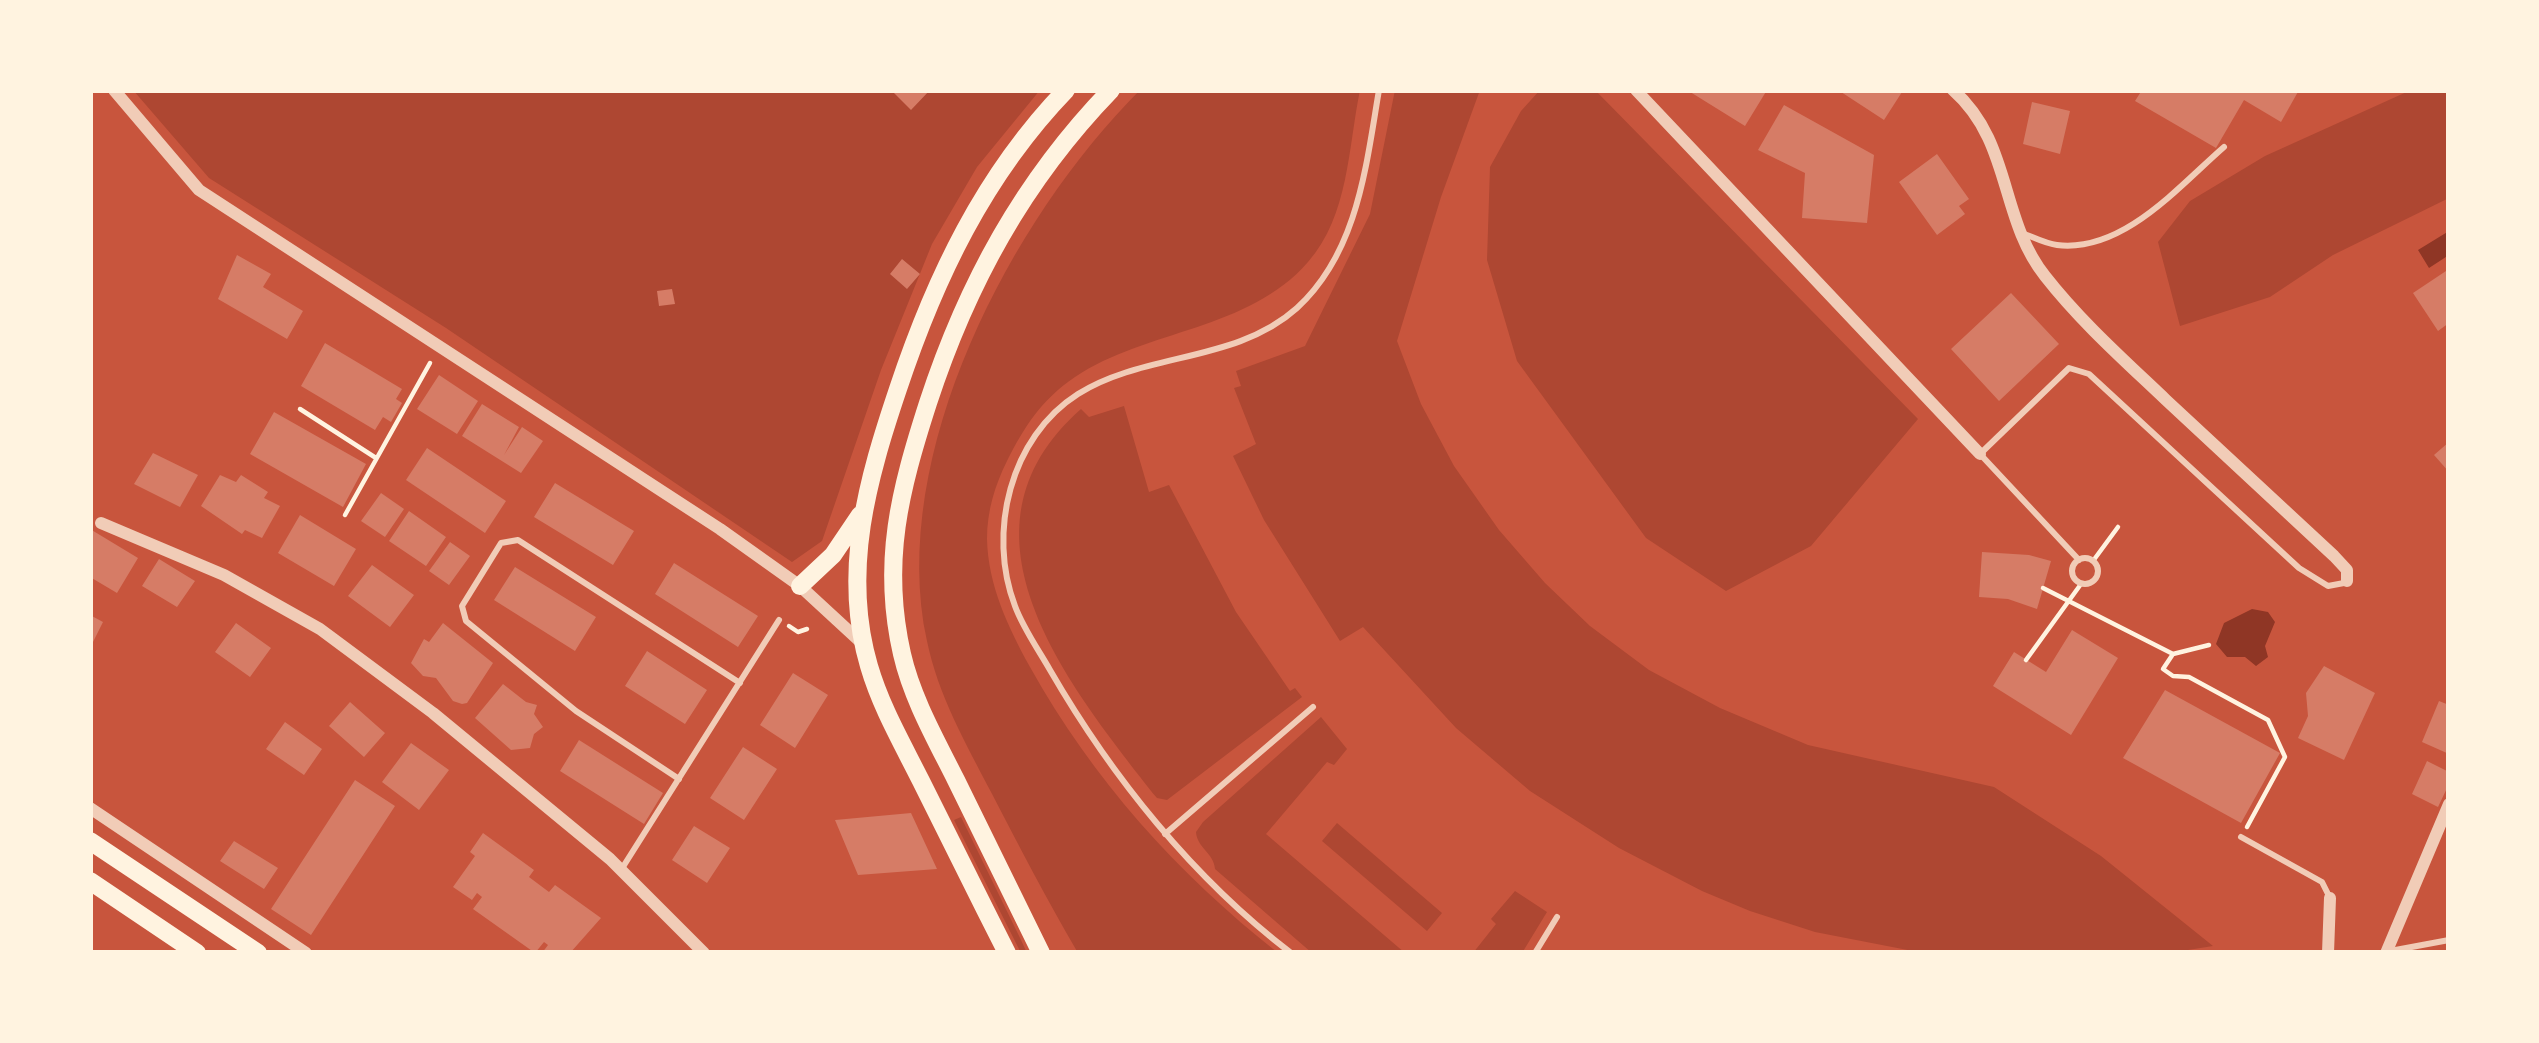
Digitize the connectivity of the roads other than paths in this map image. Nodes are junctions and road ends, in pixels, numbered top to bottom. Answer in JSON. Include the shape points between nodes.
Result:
{"nodes":[{"id":1,"x":113,"y":90,"type":"edge"},
{"id":2,"x":1066,"y":90,"type":"edge"},
{"id":3,"x":1111,"y":90,"type":"edge"},
{"id":4,"x":1379,"y":90,"type":"edge"},
{"id":5,"x":1636,"y":90,"type":"edge"},
{"id":6,"x":1952,"y":90,"type":"edge"},
{"id":7,"x":2224,"y":147,"type":"dead end"},
{"id":8,"x":2022,"y":233,"type":"junction"},
{"id":9,"x":1980,"y":454,"type":"junction"},
{"id":10,"x":863,"y":511,"type":"junction"},
{"id":11,"x":101,"y":523,"type":"dead end"},
{"id":12,"x":2079,"y":560,"type":"junction"},
{"id":13,"x":2347,"y":581,"type":"joint"},
{"id":14,"x":800,"y":586,"type":"junction"},
{"id":15,"x":779,"y":620,"type":"dead end"},
{"id":16,"x":864,"y":645,"type":"junction"},
{"id":17,"x":740,"y":682,"type":"junction"},
{"id":18,"x":1312,"y":707,"type":"dead end"},
{"id":19,"x":679,"y":779,"type":"junction"},
{"id":20,"x":2449,"y":804,"type":"edge"},
{"id":21,"x":90,"y":808,"type":"edge"},
{"id":22,"x":1166,"y":834,"type":"junction"},
{"id":23,"x":2241,"y":837,"type":"road end"},
{"id":24,"x":90,"y":841,"type":"edge"},
{"id":25,"x":621,"y":870,"type":"junction"},
{"id":26,"x":90,"y":881,"type":"edge"},
{"id":27,"x":2330,"y":898,"type":"joint"},
{"id":28,"x":1557,"y":917,"type":"dead end"},
{"id":29,"x":2449,"y":940,"type":"edge"},
{"id":30,"x":2386,"y":952,"type":"edge"},
{"id":31,"x":197,"y":953,"type":"edge"},
{"id":32,"x":258,"y":953,"type":"edge"},
{"id":33,"x":306,"y":953,"type":"edge"},
{"id":34,"x":704,"y":953,"type":"edge"},
{"id":35,"x":1007,"y":953,"type":"edge"},
{"id":36,"x":1041,"y":953,"type":"edge"},
{"id":37,"x":1291,"y":953,"type":"edge"},
{"id":38,"x":1535,"y":953,"type":"edge"},
{"id":39,"x":2328,"y":953,"type":"edge"}],
"edges":[{"from":1,"to":14,"type":"street","via":[[199,190]]},
{"from":2,"to":10,"type":"main road","via":[[1016,148],[951,254],[916,334]]},
{"from":3,"to":36,"type":"main road","via":[[1042,170],[977,276],[904,476],[893,542],[898,632],[913,688]]},
{"from":4,"to":22,"type":"lane","via":[[1357,207],[1319,284],[1259,334],[1078,394],[1035,439],[1007,494],[1004,550],[1016,609],[1061,689]]},
{"from":5,"to":9,"type":"street"},
{"from":6,"to":8,"type":"street","via":[[1994,143]]},
{"from":7,"to":8,"type":"lane","via":[[2116,233],[2054,245]]},
{"from":8,"to":13,"type":"street","via":[[2041,271],[2084,322],[2334,556]]},
{"from":9,"to":12,"type":"lane"},
{"from":9,"to":13,"type":"lane","via":[[2068,368],[2089,374],[2299,568],[2328,586]]},
{"from":10,"to":14,"type":"main road"},
{"from":10,"to":16,"type":"main road","via":[[857,569]]},
{"from":11,"to":25,"type":"street","via":[[224,575],[320,629]]},
{"from":12,"to":12,"type":"lane","via":[[2072,575],[2081,584],[2096,579],[2093,561]]},
{"from":14,"to":16,"type":"street"},
{"from":15,"to":17,"type":"lane"},
{"from":16,"to":35,"type":"main road","via":[[892,727]]},
{"from":17,"to":19,"type":"lane"},
{"from":17,"to":19,"type":"lane","via":[[518,540],[501,543],[462,605],[466,621],[576,711]]},
{"from":18,"to":22,"type":"lane"},
{"from":19,"to":25,"type":"lane"},
{"from":20,"to":30,"type":"street"},
{"from":21,"to":33,"type":"street"},
{"from":22,"to":37,"type":"lane"},
{"from":23,"to":27,"type":"lane","via":[[2322,882]]},
{"from":24,"to":32,"type":"main road"},
{"from":25,"to":34,"type":"street"},
{"from":26,"to":31,"type":"main road"},
{"from":27,"to":39,"type":"street"},
{"from":28,"to":38,"type":"lane"},
{"from":29,"to":30,"type":"lane"}]}
